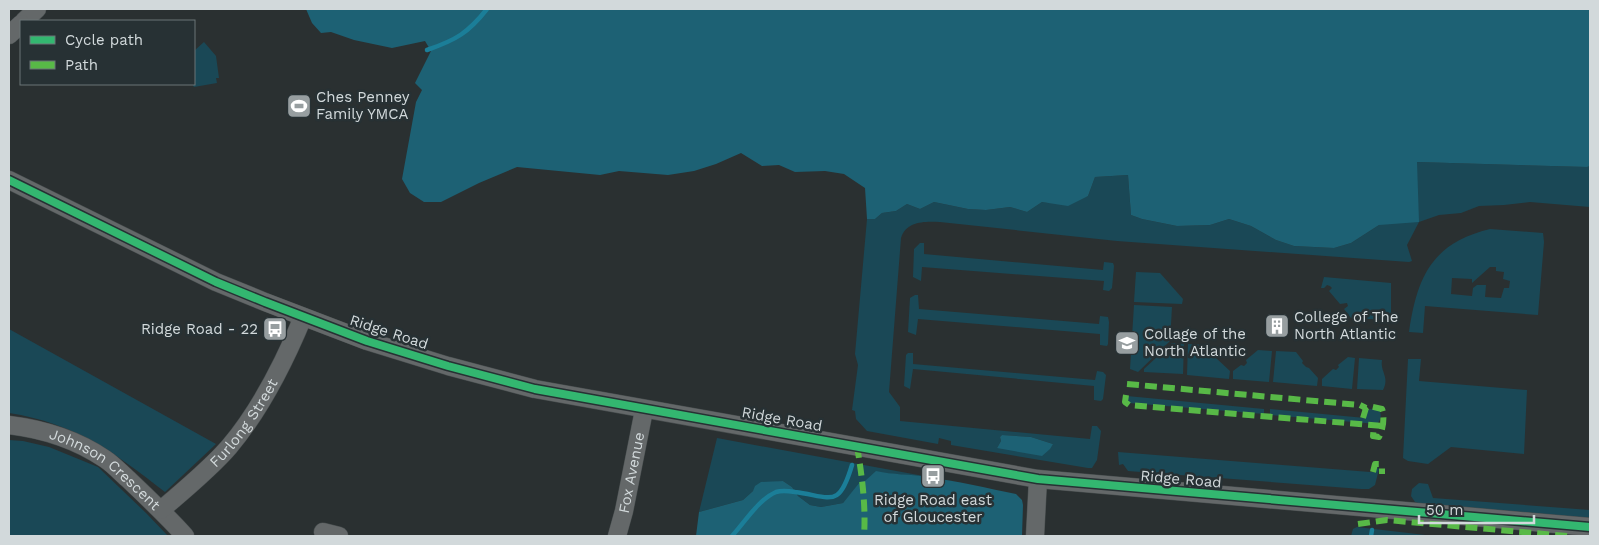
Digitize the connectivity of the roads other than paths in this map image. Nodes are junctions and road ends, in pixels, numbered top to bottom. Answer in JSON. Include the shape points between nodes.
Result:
{"nodes":[{"id":1,"x":38,"y":9,"type":"edge"},
{"id":2,"x":25,"y":20,"type":"edge"},
{"id":3,"x":20,"y":25,"type":"edge"},
{"id":4,"x":9,"y":35,"type":"edge"},
{"id":5,"x":9,"y":180,"type":"edge"},
{"id":6,"x":303,"y":317,"type":"junction"},
{"id":7,"x":644,"y":410,"type":"junction"},
{"id":8,"x":9,"y":425,"type":"edge"},
{"id":9,"x":1038,"y":479,"type":"junction"},
{"id":10,"x":161,"y":510,"type":"junction"},
{"id":11,"x":1590,"y":527,"type":"edge"},
{"id":12,"x":185,"y":536,"type":"edge"},
{"id":13,"x":328,"y":536,"type":"edge"},
{"id":14,"x":339,"y":536,"type":"edge"},
{"id":15,"x":617,"y":536,"type":"edge"},
{"id":16,"x":1035,"y":536,"type":"edge"}],
"edges":[{"from":1,"to":2,"type":"street"},
{"from":3,"to":4,"type":"street"},
{"from":5,"to":6,"type":"street","name":"Ridge Road","via":[[216,282]]},
{"from":6,"to":7,"type":"street","name":"Ridge Road","via":[[367,341],[474,373],[535,389]]},
{"from":6,"to":10,"type":"street","name":"Furlong Street","via":[[287,356],[245,425],[228,448]]},
{"from":7,"to":9,"type":"street","name":"Ridge Road"},
{"from":7,"to":15,"type":"street","name":"Fox Avenue"},
{"from":8,"to":10,"type":"street","name":"Johnson Crescent","via":[[46,433],[86,448],[107,460]]},
{"from":9,"to":11,"type":"street","name":"Ridge Road"},
{"from":9,"to":16,"type":"street"},
{"from":10,"to":12,"type":"street","name":"Johnson Crescent"},
{"from":13,"to":14,"type":"street","via":[[323,532]]}]}
